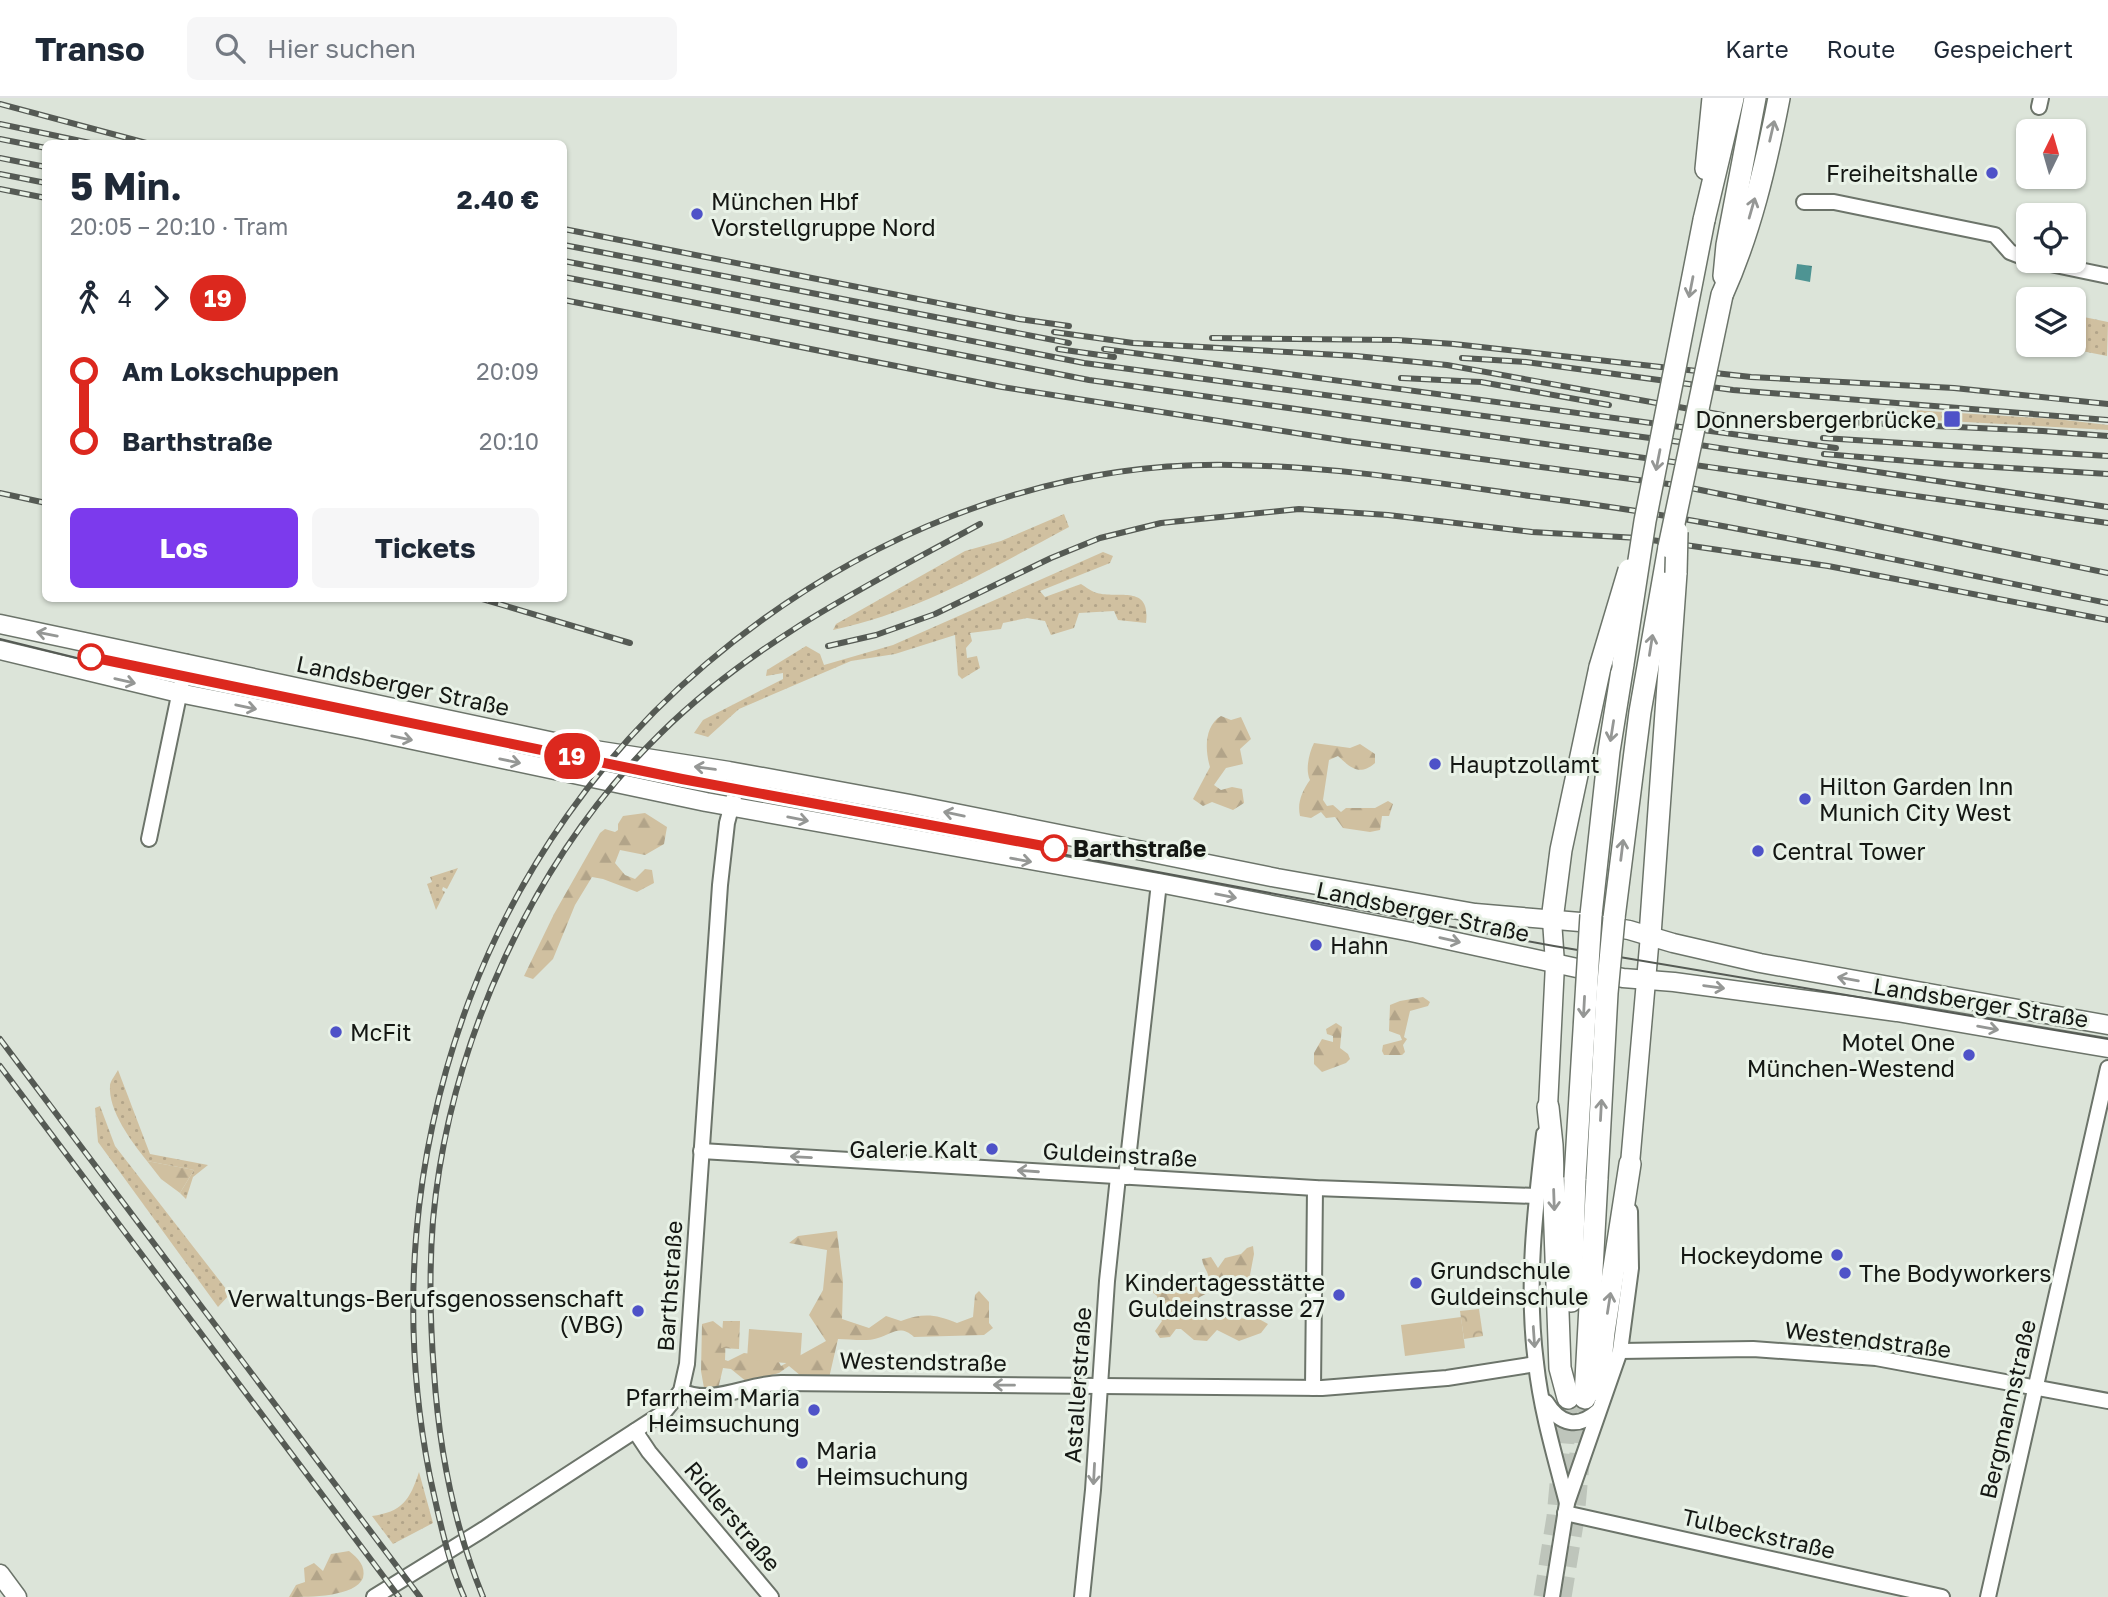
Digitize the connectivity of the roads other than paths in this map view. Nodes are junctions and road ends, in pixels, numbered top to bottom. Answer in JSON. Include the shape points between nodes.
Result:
{"nodes":[{"id":1,"x":1713,"y":98,"type":"edge"},
{"id":2,"x":1733,"y":98,"type":"edge"},
{"id":3,"x":1755,"y":98,"type":"edge"},
{"id":4,"x":1779,"y":98,"type":"edge"},
{"id":5,"x":1804,"y":202,"type":"dead end"},
{"id":6,"x":1704,"y":220,"type":"junction"},
{"id":7,"x":2016,"y":254,"type":"edge"},
{"id":8,"x":2086,"y":271,"type":"edge"},
{"id":9,"x":2108,"y":276,"type":"edge"},
{"id":10,"x":1722,"y":295,"type":"junction"},
{"id":11,"x":1677,"y":509,"type":"junction"},
{"id":12,"x":1645,"y":522,"type":"junction"},
{"id":13,"x":0,"y":624,"type":"edge"},
{"id":14,"x":0,"y":649,"type":"edge"},
{"id":15,"x":186,"y":662,"type":"junction"},
{"id":16,"x":179,"y":693,"type":"junction"},
{"id":17,"x":797,"y":784,"type":"junction"},
{"id":18,"x":730,"y":807,"type":"junction"},
{"id":19,"x":149,"y":839,"type":"dead end"},
{"id":20,"x":1159,"y":883,"type":"junction"},
{"id":21,"x":1552,"y":920,"type":"junction"},
{"id":22,"x":1650,"y":935,"type":"junction"},
{"id":23,"x":1555,"y":964,"type":"junction"},
{"id":24,"x":1646,"y":980,"type":"junction"},
{"id":25,"x":2108,"y":1025,"type":"edge"},
{"id":26,"x":2108,"y":1048,"type":"edge"},
{"id":27,"x":2108,"y":1068,"type":"edge"},
{"id":28,"x":1548,"y":1107,"type":"junction"},
{"id":29,"x":701,"y":1151,"type":"junction"},
{"id":30,"x":1630,"y":1164,"type":"junction"},
{"id":31,"x":1122,"y":1177,"type":"junction"},
{"id":32,"x":1315,"y":1188,"type":"junction"},
{"id":33,"x":1536,"y":1196,"type":"junction"},
{"id":34,"x":1620,"y":1351,"type":"junction"},
{"id":35,"x":1536,"y":1364,"type":"junction"},
{"id":36,"x":1098,"y":1386,"type":"junction"},
{"id":37,"x":2034,"y":1387,"type":"junction"},
{"id":38,"x":1313,"y":1388,"type":"junction"},
{"id":39,"x":681,"y":1391,"type":"junction"},
{"id":40,"x":1543,"y":1398,"type":"junction"},
{"id":41,"x":1587,"y":1399,"type":"junction"},
{"id":42,"x":2108,"y":1401,"type":"edge"},
{"id":43,"x":635,"y":1431,"type":"junction"},
{"id":44,"x":1584,"y":1459,"type":"junction"},
{"id":45,"x":1556,"y":1461,"type":"junction"},
{"id":46,"x":1566,"y":1508,"type":"junction"},
{"id":47,"x":0,"y":1574,"type":"edge"},
{"id":48,"x":17,"y":1597,"type":"edge"},
{"id":49,"x":374,"y":1597,"type":"edge"},
{"id":50,"x":771,"y":1597,"type":"edge"},
{"id":51,"x":1082,"y":1597,"type":"edge"},
{"id":52,"x":1552,"y":1597,"type":"edge"},
{"id":53,"x":1942,"y":1597,"type":"edge"},
{"id":54,"x":1988,"y":1597,"type":"edge"}],
"edges":[{"from":1,"to":6,"type":"highway"},
{"from":2,"to":6,"type":"highway"},
{"from":3,"to":10,"type":"highway"},
{"from":10,"to":4,"type":"highway","one_way":true,"via":[[1740,255]]},
{"from":5,"to":7,"type":"street","via":[[1834,202],[1995,235]]},
{"from":6,"to":12,"type":"highway","one_way":true,"bridge":true},
{"from":8,"to":9,"type":"street"},
{"from":10,"to":11,"type":"highway","bridge":true},
{"from":11,"to":22,"type":"highway","bridge":true},
{"from":41,"to":11,"type":"highway","one_way":true,"bridge":true,"via":[[1607,993],[1621,852],[1656,612]]},
{"from":12,"to":21,"type":"highway","bridge":true,"via":[[1600,667],[1561,850]]},
{"from":12,"to":41,"type":"highway","one_way":true,"bridge":true,"via":[[1600,826],[1586,980],[1575,1178]]},
{"from":15,"to":13,"type":"main road","name":"Landsberger Straße","one_way":true},
{"from":14,"to":16,"type":"main road","name":"Landsberger Straße","one_way":true},
{"from":15,"to":16,"type":"street"},
{"from":17,"to":15,"type":"main road","name":"Landsberger Straße","one_way":true,"via":[[582,748]]},
{"from":16,"to":18,"type":"main road","name":"Landsberger Straße","one_way":true},
{"from":16,"to":19,"type":"street"},
{"from":17,"to":18,"type":"street","name":"Landsberger Straße","via":[[742,784]]},
{"from":21,"to":17,"type":"main road","name":"Landsberger Straße","one_way":true,"via":[[1475,913],[1277,878]]},
{"from":18,"to":20,"type":"main road","name":"Landsberger Straße","one_way":true},
{"from":18,"to":29,"type":"street","name":"Barthstraße"},
{"from":20,"to":23,"type":"main road","name":"Landsberger Straße","one_way":true},
{"from":20,"to":31,"type":"street","name":"Astallerstraße"},
{"from":21,"to":22,"type":"main road","name":"Landsberger Straße"},
{"from":21,"to":23,"type":"main road"},
{"from":22,"to":24,"type":"main road"},
{"from":25,"to":22,"type":"main road","name":"Landsberger Straße","one_way":true,"via":[[1760,963]]},
{"from":23,"to":24,"type":"main road","name":"Landsberger Straße"},
{"from":23,"to":28,"type":"main road"},
{"from":24,"to":26,"type":"main road","name":"Landsberger Straße","one_way":true,"via":[[1897,1012]]},
{"from":24,"to":30,"type":"main road"},
{"from":27,"to":37,"type":"street","name":"Bergmannstraße"},
{"from":28,"to":33,"type":"street"},
{"from":28,"to":41,"type":"highway","one_way":true,"via":[[1560,1368]]},
{"from":31,"to":29,"type":"street","name":"Guldeinstraße","one_way":true},
{"from":29,"to":39,"type":"street","name":"Barthstraße","via":[[687,1364]]},
{"from":30,"to":34,"type":"street","via":[[1631,1268]]},
{"from":41,"to":30,"type":"highway","one_way":true,"via":[[1604,1332]]},
{"from":31,"to":32,"type":"street","name":"Guldeinstraße"},
{"from":31,"to":36,"type":"street","name":"Astallerstraße"},
{"from":32,"to":33,"type":"street","name":"Guldeinstraße"},
{"from":32,"to":38,"type":"street"},
{"from":33,"to":35,"type":"street","one_way":true,"via":[[1531,1254]]},
{"from":34,"to":37,"type":"street","name":"Westendstraße","via":[[1753,1349],[1875,1359]]},
{"from":34,"to":41,"type":"street"},
{"from":35,"to":38,"type":"street","name":"Westendstraße","via":[[1447,1378]]},
{"from":35,"to":40,"type":"street"},
{"from":36,"to":38,"type":"street","name":"Westendstraße"},
{"from":36,"to":39,"type":"street","name":"Westendstraße","one_way":true,"via":[[781,1383],[711,1397]]},
{"from":36,"to":51,"type":"street","name":"Astallerstraße","one_way":true},
{"from":37,"to":42,"type":"street","name":"Westendstraße"},
{"from":37,"to":54,"type":"street","name":"Bergmannstraße"},
{"from":39,"to":43,"type":"street","via":[[664,1412]]},
{"from":40,"to":41,"type":"street","via":[[1556,1415],[1572,1422],[1588,1420]]},
{"from":40,"to":45,"type":"street"},
{"from":41,"to":44,"type":"street"},
{"from":43,"to":49,"type":"street"},
{"from":43,"to":50,"type":"street","name":"Ridlerstraße"},
{"from":44,"to":45,"type":"street"},
{"from":44,"to":46,"type":"street"},
{"from":45,"to":46,"type":"street"},
{"from":46,"to":52,"type":"street"},
{"from":46,"to":53,"type":"street","name":"Tulbeckstraße"},
{"from":47,"to":48,"type":"main road"}]}
